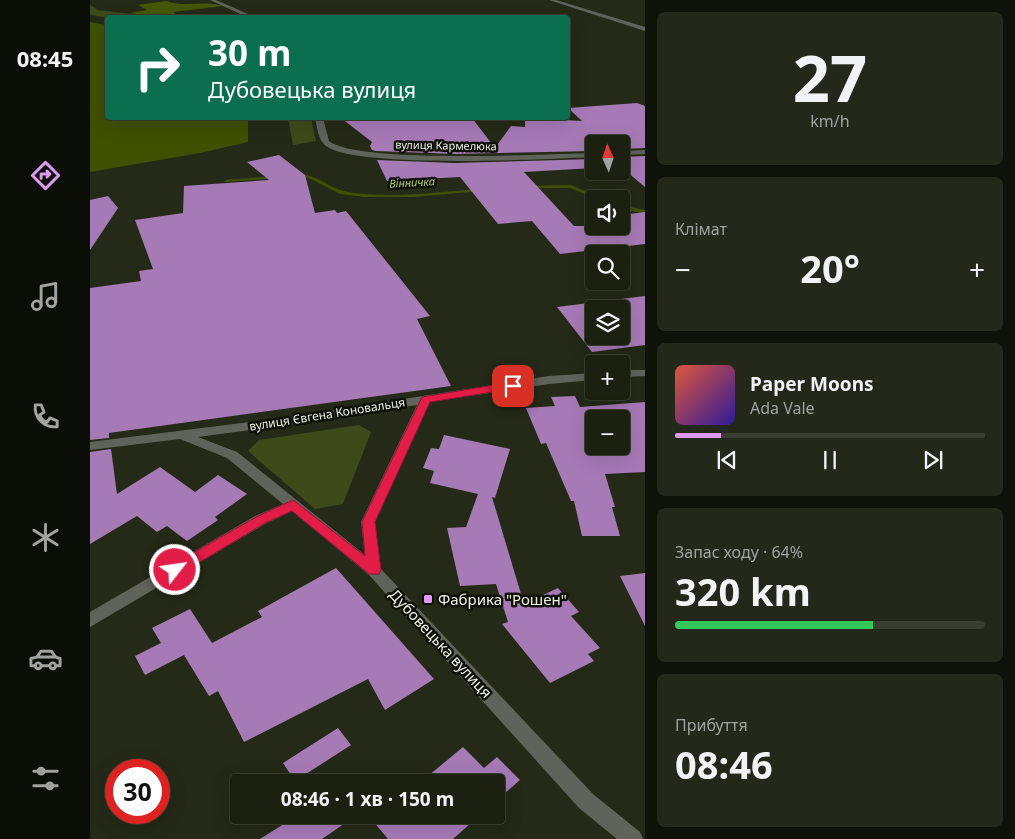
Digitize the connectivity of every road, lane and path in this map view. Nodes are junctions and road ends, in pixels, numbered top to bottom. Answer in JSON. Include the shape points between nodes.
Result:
{"nodes":[{"id":1,"x":212,"y":0,"type":"edge"},
{"id":2,"x":551,"y":0,"type":"edge"},
{"id":3,"x":248,"y":15,"type":"edge"},
{"id":4,"x":645,"y":29,"type":"edge"},
{"id":5,"x":320,"y":120,"type":"edge"},
{"id":6,"x":645,"y":152,"type":"edge"},
{"id":7,"x":630,"y":153,"type":"edge"},
{"id":8,"x":585,"y":155,"type":"edge"},
{"id":9,"x":645,"y":373,"type":"edge"},
{"id":10,"x":630,"y":374,"type":"edge"},
{"id":11,"x":585,"y":377,"type":"edge"},
{"id":12,"x":426,"y":400,"type":"junction"},
{"id":13,"x":182,"y":435,"type":"junction"},
{"id":14,"x":90,"y":446,"type":"edge"},
{"id":15,"x":293,"y":505,"type":"junction"},
{"id":16,"x":374,"y":570,"type":"junction"},
{"id":17,"x":90,"y":620,"type":"edge"},
{"id":18,"x":633,"y":839,"type":"edge"}],
"edges":[{"from":1,"to":3,"type":"street"},
{"from":2,"to":4,"type":"street"},
{"from":5,"to":8,"type":"street","name":"вулиця Кармелюка","via":[[325,141],[330,146],[361,153],[524,158]]},
{"from":6,"to":7,"type":"street"},
{"from":9,"to":10,"type":"street"},
{"from":11,"to":12,"type":"street","name":"вулиця Євгена Коновальця"},
{"from":12,"to":13,"type":"street","name":"вулиця Євгена Коновальця"},
{"from":12,"to":16,"type":"street","via":[[368,522]]},
{"from":13,"to":14,"type":"street","name":"вулиця Євгена Коновальця"},
{"from":13,"to":15,"type":"street","name":"Дубовецька вулиця","via":[[232,456]]},
{"from":15,"to":16,"type":"street","name":"Дубовецька вулиця"},
{"from":15,"to":17,"type":"street","via":[[260,520]]},
{"from":16,"to":18,"type":"street","name":"Дубовецька вулиця","via":[[586,800]]}]}
